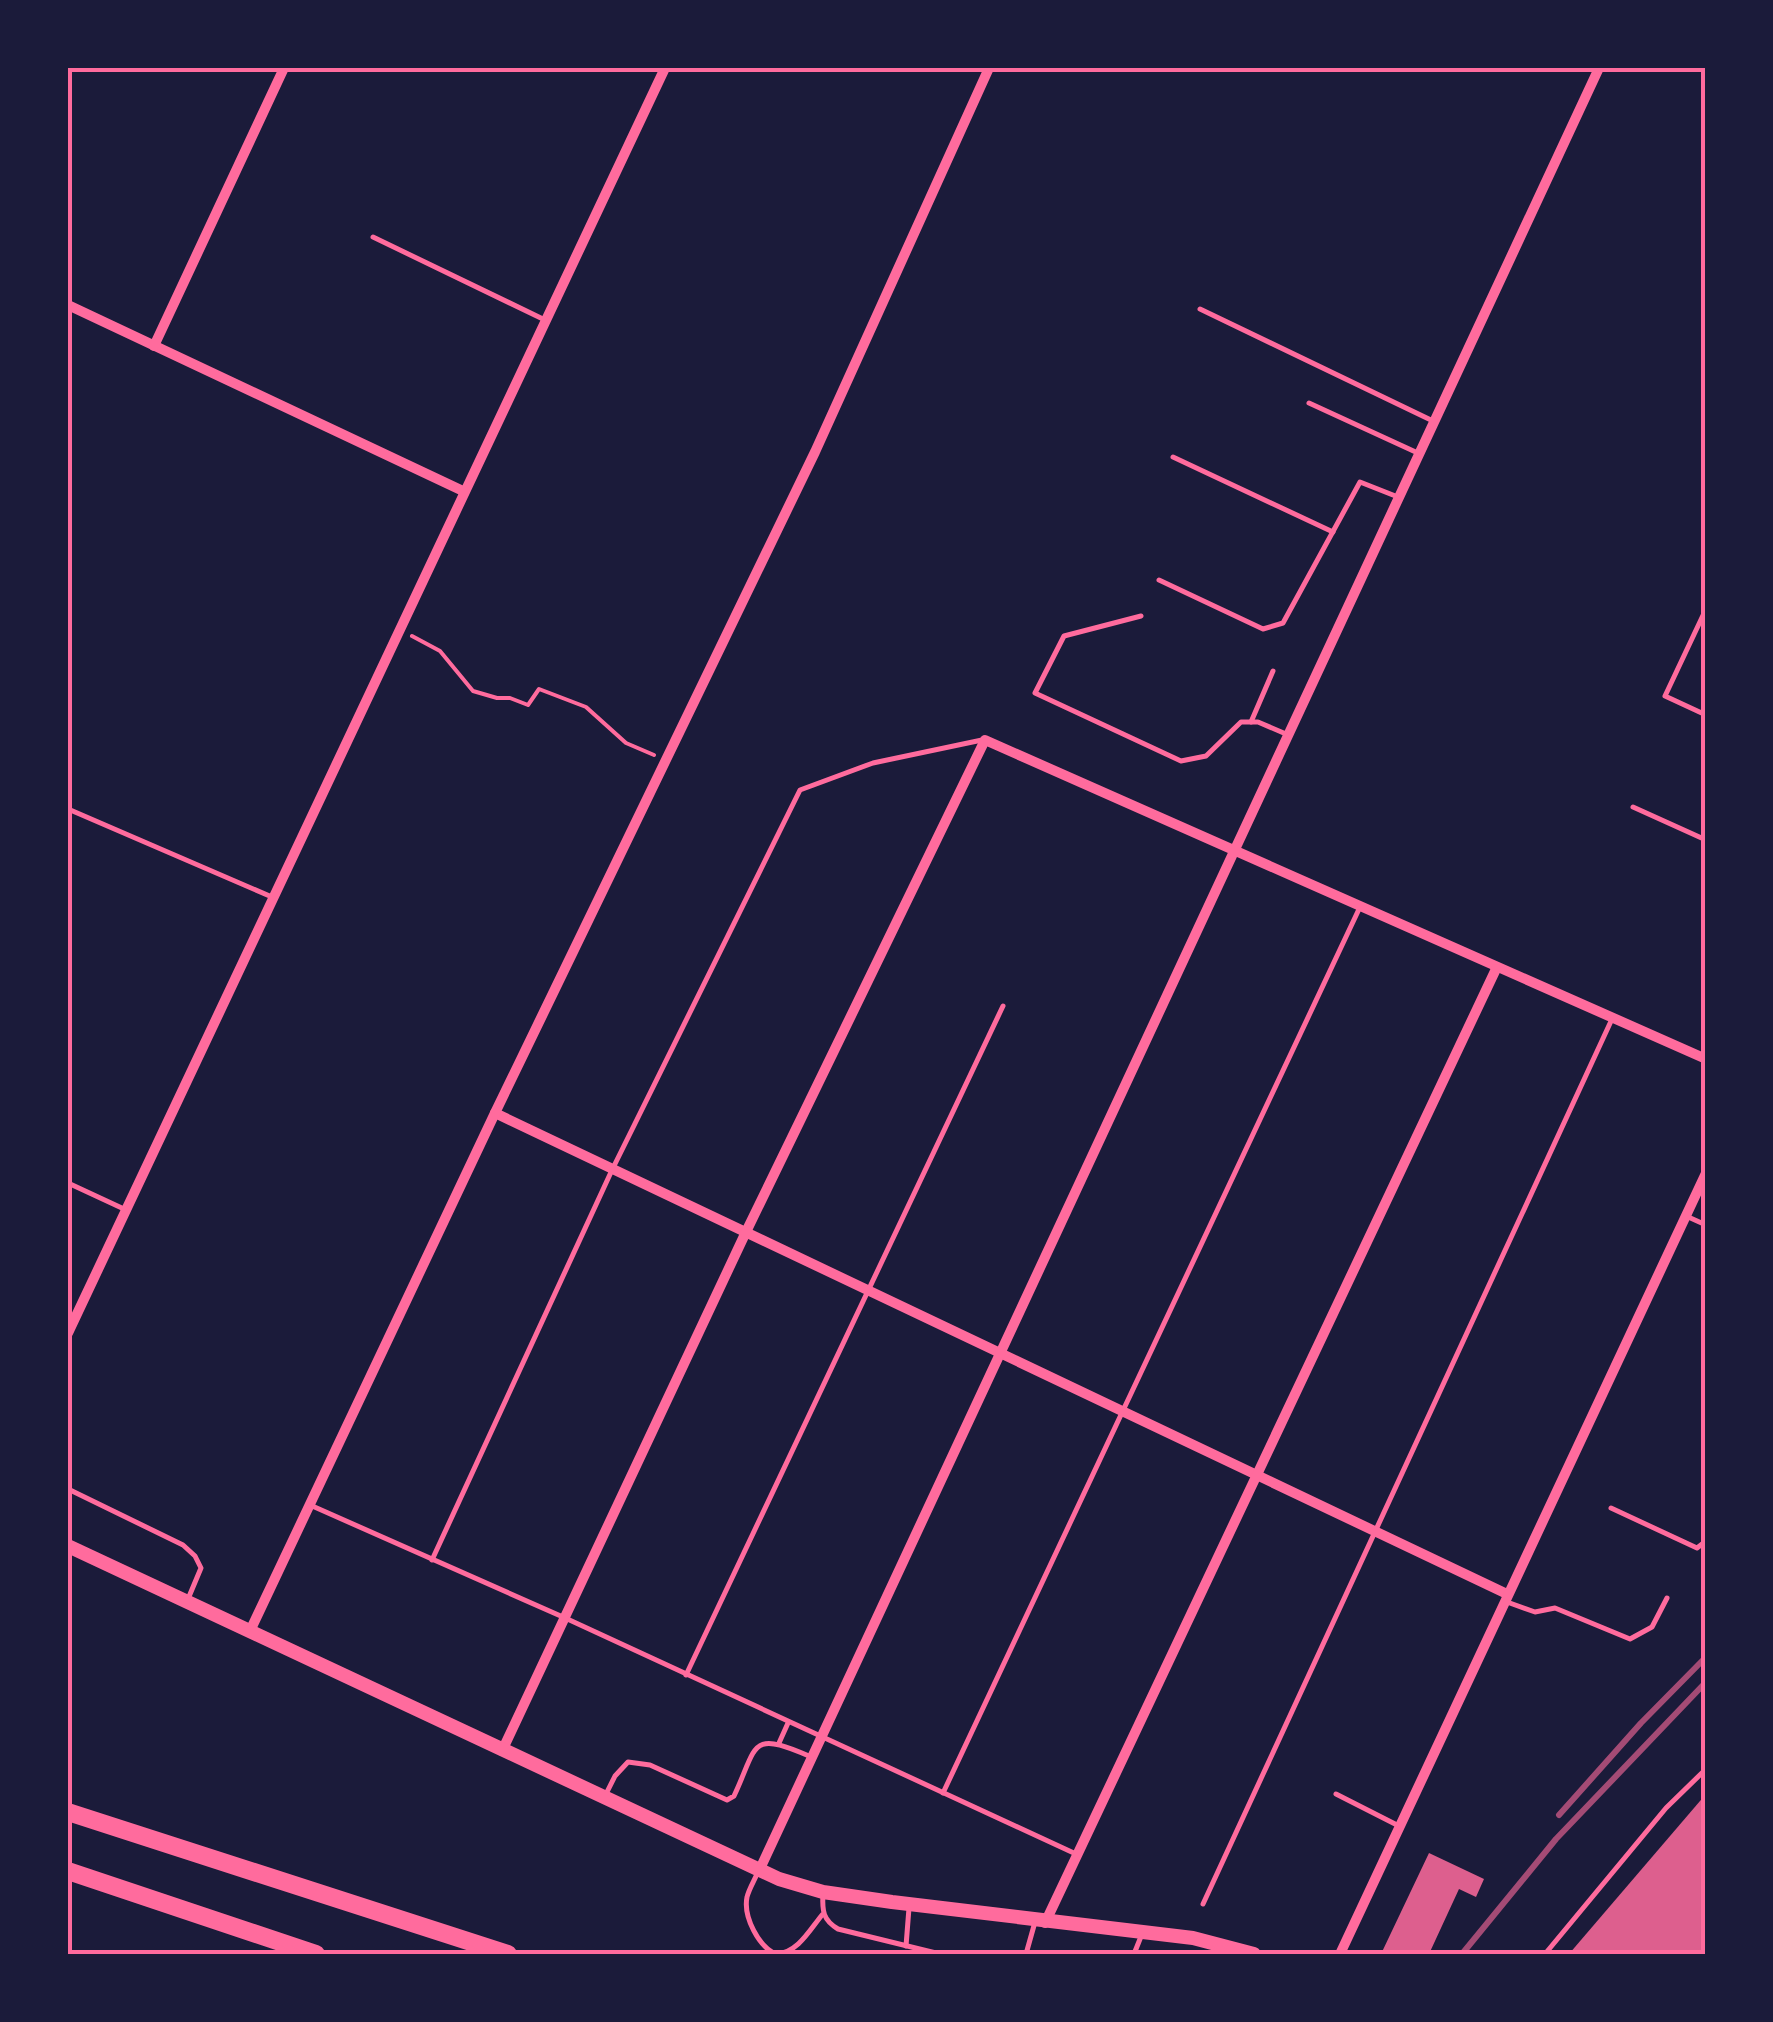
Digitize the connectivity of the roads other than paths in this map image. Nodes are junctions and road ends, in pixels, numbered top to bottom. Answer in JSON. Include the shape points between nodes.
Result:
{"nodes":[{"id":1,"x":284,"y":68,"type":"edge"},
{"id":2,"x":665,"y":68,"type":"edge"},
{"id":3,"x":989,"y":68,"type":"edge"},
{"id":4,"x":1599,"y":68,"type":"edge"},
{"id":5,"x":373,"y":237,"type":"dead end"},
{"id":6,"x":68,"y":306,"type":"edge"},
{"id":7,"x":1200,"y":309,"type":"dead end"},
{"id":8,"x":545,"y":320,"type":"junction"},
{"id":9,"x":154,"y":346,"type":"junction"},
{"id":10,"x":1309,"y":403,"type":"dead end"},
{"id":11,"x":1436,"y":422,"type":"junction"},
{"id":12,"x":1420,"y":454,"type":"junction"},
{"id":13,"x":1173,"y":457,"type":"dead end"},
{"id":14,"x":464,"y":492,"type":"junction"},
{"id":15,"x":1400,"y":498,"type":"junction"},
{"id":16,"x":1333,"y":532,"type":"junction"},
{"id":17,"x":1159,"y":580,"type":"dead end"},
{"id":18,"x":1706,"y":609,"type":"edge"},
{"id":19,"x":1142,"y":616,"type":"dead end"},
{"id":20,"x":1272,"y":670,"type":"dead end"},
{"id":21,"x":1706,"y":715,"type":"edge"},
{"id":22,"x":1251,"y":722,"type":"junction"},
{"id":23,"x":1289,"y":735,"type":"junction"},
{"id":24,"x":985,"y":740,"type":"junction"},
{"id":25,"x":1633,"y":807,"type":"dead end"},
{"id":26,"x":68,"y":809,"type":"edge"},
{"id":27,"x":1706,"y":840,"type":"edge"},
{"id":28,"x":1236,"y":850,"type":"junction"},
{"id":29,"x":273,"y":897,"type":"junction"},
{"id":30,"x":1360,"y":907,"type":"junction"},
{"id":31,"x":1496,"y":969,"type":"junction"},
{"id":32,"x":1003,"y":1006,"type":"dead end"},
{"id":33,"x":1612,"y":1019,"type":"junction"},
{"id":34,"x":1706,"y":1059,"type":"edge"},
{"id":35,"x":495,"y":1113,"type":"junction"},
{"id":36,"x":612,"y":1170,"type":"junction"},
{"id":37,"x":1706,"y":1173,"type":"edge"},
{"id":38,"x":68,"y":1183,"type":"edge"},
{"id":39,"x":125,"y":1210,"type":"junction"},
{"id":40,"x":1685,"y":1216,"type":"junction"},
{"id":41,"x":1706,"y":1226,"type":"edge"},
{"id":42,"x":745,"y":1234,"type":"junction"},
{"id":43,"x":869,"y":1291,"type":"junction"},
{"id":44,"x":68,"y":1333,"type":"edge"},
{"id":45,"x":1002,"y":1352,"type":"junction"},
{"id":46,"x":1124,"y":1411,"type":"junction"},
{"id":47,"x":1256,"y":1474,"type":"junction"},
{"id":48,"x":68,"y":1489,"type":"edge"},
{"id":49,"x":310,"y":1505,"type":"junction"},
{"id":50,"x":1611,"y":1508,"type":"dead end"},
{"id":51,"x":1377,"y":1532,"type":"junction"},
{"id":52,"x":1706,"y":1541,"type":"edge"},
{"id":53,"x":68,"y":1546,"type":"edge"},
{"id":54,"x":432,"y":1560,"type":"junction"},
{"id":55,"x":1506,"y":1597,"type":"junction"},
{"id":56,"x":1667,"y":1598,"type":"dead end"},
{"id":57,"x":186,"y":1602,"type":"junction"},
{"id":58,"x":563,"y":1618,"type":"junction"},
{"id":59,"x":250,"y":1631,"type":"junction"},
{"id":60,"x":686,"y":1676,"type":"junction"},
{"id":61,"x":788,"y":1722,"type":"junction"},
{"id":62,"x":821,"y":1738,"type":"junction"},
{"id":63,"x":779,"y":1743,"type":"junction"},
{"id":64,"x":502,"y":1751,"type":"junction"},
{"id":65,"x":812,"y":1757,"type":"junction"},
{"id":66,"x":1706,"y":1770,"type":"edge"},
{"id":67,"x":943,"y":1793,"type":"junction"},
{"id":68,"x":1336,"y":1794,"type":"dead end"},
{"id":69,"x":604,"y":1799,"type":"junction"},
{"id":70,"x":68,"y":1812,"type":"edge"},
{"id":71,"x":1399,"y":1826,"type":"junction"},
{"id":72,"x":1077,"y":1854,"type":"junction"},
{"id":73,"x":68,"y":1871,"type":"edge"},
{"id":74,"x":758,"y":1871,"type":"junction"},
{"id":75,"x":823,"y":1892,"type":"junction"},
{"id":76,"x":1204,"y":1904,"type":"dead end"},
{"id":77,"x":910,"y":1905,"type":"junction"},
{"id":78,"x":822,"y":1914,"type":"junction"},
{"id":79,"x":1040,"y":1922,"type":"junction"},
{"id":80,"x":1142,"y":1934,"type":"junction"},
{"id":81,"x":906,"y":1946,"type":"junction"},
{"id":82,"x":316,"y":1954,"type":"edge"},
{"id":83,"x":508,"y":1954,"type":"edge"},
{"id":84,"x":776,"y":1954,"type":"edge"},
{"id":85,"x":940,"y":1954,"type":"edge"},
{"id":86,"x":1026,"y":1954,"type":"edge"},
{"id":87,"x":1134,"y":1954,"type":"edge"},
{"id":88,"x":1254,"y":1954,"type":"edge"},
{"id":89,"x":1340,"y":1954,"type":"edge"},
{"id":90,"x":1545,"y":1954,"type":"edge"}],
"edges":[{"from":1,"to":9,"type":"street"},
{"from":2,"to":8,"type":"street"},
{"from":3,"to":35,"type":"street","via":[[815,452]]},
{"from":4,"to":11,"type":"street"},
{"from":5,"to":8,"type":"lane"},
{"from":6,"to":9,"type":"street"},
{"from":7,"to":11,"type":"lane"},
{"from":8,"to":14,"type":"street"},
{"from":9,"to":14,"type":"street"},
{"from":10,"to":12,"type":"lane"},
{"from":11,"to":12,"type":"street"},
{"from":12,"to":15,"type":"street"},
{"from":13,"to":16,"type":"lane"},
{"from":14,"to":29,"type":"street"},
{"from":15,"to":16,"type":"lane","via":[[1360,482]]},
{"from":15,"to":23,"type":"street"},
{"from":16,"to":17,"type":"lane","via":[[1283,623],[1263,629]]},
{"from":18,"to":21,"type":"lane","via":[[1665,696]]},
{"from":19,"to":22,"type":"lane","via":[[1064,636],[1035,693],[1181,761],[1206,756],[1241,722]]},
{"from":20,"to":22,"type":"lane"},
{"from":22,"to":23,"type":"lane"},
{"from":23,"to":28,"type":"street"},
{"from":24,"to":28,"type":"street"},
{"from":24,"to":36,"type":"lane","via":[[873,763],[800,790]]},
{"from":24,"to":42,"type":"street"},
{"from":25,"to":27,"type":"lane"},
{"from":26,"to":29,"type":"lane"},
{"from":28,"to":30,"type":"street"},
{"from":28,"to":45,"type":"street"},
{"from":29,"to":39,"type":"street"},
{"from":30,"to":31,"type":"street"},
{"from":30,"to":46,"type":"lane"},
{"from":31,"to":33,"type":"street"},
{"from":31,"to":47,"type":"street"},
{"from":32,"to":43,"type":"lane"},
{"from":33,"to":34,"type":"street"},
{"from":33,"to":51,"type":"lane"},
{"from":35,"to":36,"type":"street"},
{"from":35,"to":49,"type":"street"},
{"from":36,"to":42,"type":"street"},
{"from":36,"to":54,"type":"lane"},
{"from":37,"to":40,"type":"street"},
{"from":38,"to":39,"type":"lane"},
{"from":39,"to":44,"type":"street"},
{"from":40,"to":41,"type":"lane"},
{"from":40,"to":55,"type":"street"},
{"from":42,"to":43,"type":"street"},
{"from":42,"to":58,"type":"street"},
{"from":43,"to":45,"type":"street"},
{"from":43,"to":60,"type":"lane"},
{"from":45,"to":46,"type":"street"},
{"from":45,"to":62,"type":"street"},
{"from":46,"to":47,"type":"street"},
{"from":46,"to":67,"type":"lane"},
{"from":47,"to":51,"type":"street"},
{"from":47,"to":72,"type":"street"},
{"from":48,"to":57,"type":"lane","via":[[195,1556],[200,1568]]},
{"from":49,"to":54,"type":"lane"},
{"from":49,"to":59,"type":"street"},
{"from":50,"to":52,"type":"lane","via":[[1697,1548]]},
{"from":51,"to":55,"type":"street"},
{"from":51,"to":76,"type":"lane"},
{"from":53,"to":57,"type":"street"},
{"from":54,"to":58,"type":"lane"},
{"from":55,"to":56,"type":"lane","via":[[1535,1612],[1555,1608],[1630,1639],[1652,1627]]},
{"from":55,"to":71,"type":"street"},
{"from":57,"to":59,"type":"street"},
{"from":58,"to":60,"type":"lane"},
{"from":58,"to":64,"type":"street"},
{"from":59,"to":64,"type":"street"},
{"from":60,"to":61,"type":"lane"},
{"from":61,"to":62,"type":"lane"},
{"from":61,"to":63,"type":"lane"},
{"from":62,"to":65,"type":"street"},
{"from":62,"to":67,"type":"lane"},
{"from":63,"to":65,"type":"lane"},
{"from":63,"to":69,"type":"lane","via":[[762,1742],[755,1749],[727,1800],[638,1762],[620,1768]]},
{"from":64,"to":69,"type":"street"},
{"from":65,"to":74,"type":"street"},
{"from":66,"to":90,"type":"lane","via":[[1666,1808]]},
{"from":67,"to":72,"type":"lane"},
{"from":68,"to":71,"type":"lane"},
{"from":69,"to":74,"type":"street"},
{"from":70,"to":83,"type":"highway"},
{"from":71,"to":89,"type":"street"},
{"from":72,"to":79,"type":"street"},
{"from":73,"to":82,"type":"highway"},
{"from":74,"to":75,"type":"street"},
{"from":74,"to":84,"type":"lane","via":[[746,1908],[760,1944]]},
{"from":75,"to":77,"type":"street"},
{"from":75,"to":78,"type":"lane"},
{"from":77,"to":79,"type":"street"},
{"from":77,"to":81,"type":"lane"},
{"from":78,"to":81,"type":"lane","via":[[838,1928]]},
{"from":78,"to":84,"type":"lane","via":[[797,1946]]},
{"from":79,"to":80,"type":"street"},
{"from":79,"to":86,"type":"lane"},
{"from":80,"to":87,"type":"lane"},
{"from":80,"to":88,"type":"street","via":[[1194,1938]]},
{"from":81,"to":85,"type":"lane"}]}
